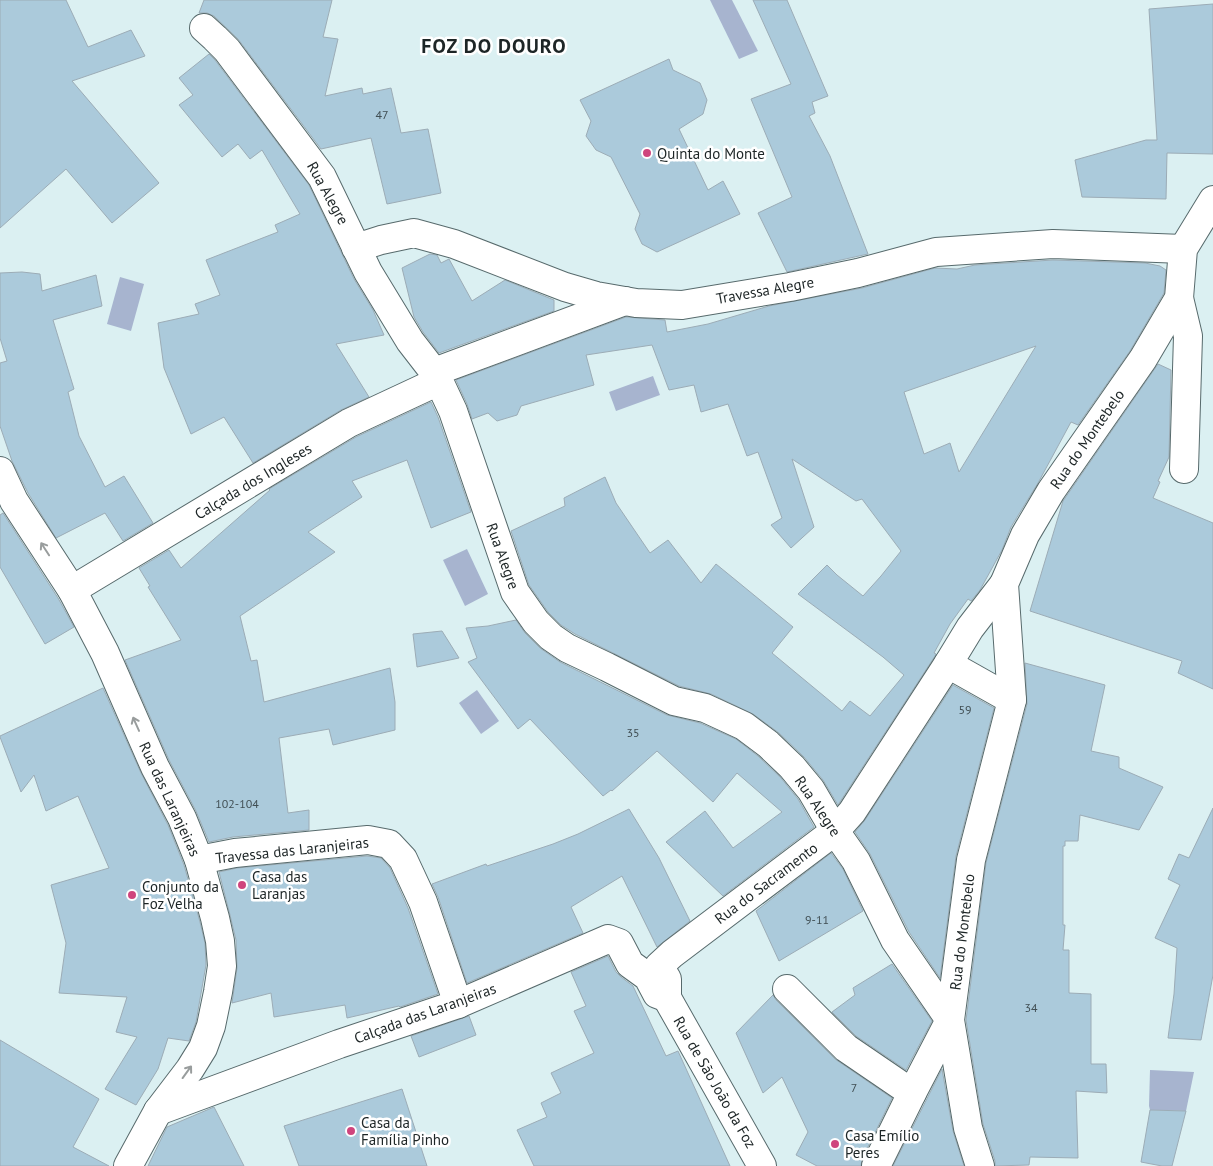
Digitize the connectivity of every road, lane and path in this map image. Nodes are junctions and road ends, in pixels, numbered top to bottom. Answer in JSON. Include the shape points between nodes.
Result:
{"nodes":[{"id":1,"x":204,"y":28,"type":"dead end"},
{"id":2,"x":1213,"y":200,"type":"edge"},
{"id":3,"x":356,"y":248,"type":"junction"},
{"id":4,"x":1183,"y":249,"type":"junction"},
{"id":5,"x":1179,"y":298,"type":"junction"},
{"id":6,"x":625,"y":301,"type":"junction"},
{"id":7,"x":436,"y":376,"type":"junction"},
{"id":8,"x":1184,"y":469,"type":"dead end"},
{"id":9,"x":0,"y":471,"type":"edge"},
{"id":10,"x":1004,"y":584,"type":"junction"},
{"id":11,"x":72,"y":590,"type":"junction"},
{"id":12,"x":948,"y":664,"type":"junction"},
{"id":13,"x":1012,"y":700,"type":"junction"},
{"id":14,"x":835,"y":831,"type":"junction"},
{"id":15,"x":198,"y":860,"type":"junction"},
{"id":16,"x":787,"y":989,"type":"dead end"},
{"id":17,"x":667,"y":998,"type":"junction"},
{"id":18,"x":458,"y":1004,"type":"junction"},
{"id":19,"x":950,"y":1020,"type":"junction"},
{"id":20,"x":912,"y":1093,"type":"junction"},
{"id":21,"x":158,"y":1111,"type":"junction"},
{"id":22,"x":128,"y":1166,"type":"edge"},
{"id":23,"x":762,"y":1166,"type":"edge"},
{"id":24,"x":876,"y":1166,"type":"edge"},
{"id":25,"x":980,"y":1166,"type":"edge"}],
"edges":[{"from":1,"to":3,"type":"street","name":"Rua Alegre","via":[[227,50],[322,177]]},
{"from":2,"to":4,"type":"street","name":"Rua do Montebelo"},
{"from":3,"to":6,"type":"street","name":"Travessa Alegre","via":[[414,233],[454,244],[572,289]]},
{"from":3,"to":7,"type":"street","name":"Rua Alegre","via":[[386,302]]},
{"from":4,"to":5,"type":"street","name":"Rua do Montebelo"},
{"from":4,"to":6,"type":"street","name":"Travessa Alegre","via":[[1053,244],[936,252],[858,273],[682,305]]},
{"from":5,"to":8,"type":"street","name":"Rua do Montebelo","via":[[1188,336]]},
{"from":5,"to":10,"type":"street","name":"Rua do Montebelo","via":[[1051,491]]},
{"from":6,"to":7,"type":"street","name":"Calçada dos Ingleses"},
{"from":7,"to":11,"type":"street","name":"Calçada dos Ingleses","via":[[349,423]]},
{"from":7,"to":14,"type":"street","name":"Rua Alegre","via":[[453,411],[515,592],[536,622],[567,648],[674,701],[705,708],[744,726],[792,768],[811,790]]},
{"from":11,"to":9,"type":"street","name":"Rua das Laranjeiras","one_way":true,"via":[[14,501]]},
{"from":10,"to":12,"type":"street","name":"Rua do Montebelo","via":[[970,628]]},
{"from":10,"to":13,"type":"street","name":"Rua do Montebelo"},
{"from":15,"to":11,"type":"street","name":"Rua das Laranjeiras","one_way":true,"via":[[182,818],[155,768],[105,653]]},
{"from":12,"to":13,"type":"street"},
{"from":12,"to":14,"type":"street","name":"Rua do Sacramento","via":[[852,812]]},
{"from":13,"to":19,"type":"street","name":"Rua do Montebelo","via":[[971,860]]},
{"from":14,"to":17,"type":"street","name":"Rua do Sacramento","via":[[659,966],[667,979]]},
{"from":14,"to":19,"type":"street","name":"Rua Alegre","via":[[856,861],[895,940]]},
{"from":15,"to":18,"type":"street","name":"Travessa das Laranjeiras","via":[[352,841],[389,844],[403,858],[423,902]]},
{"from":21,"to":15,"type":"street","name":"Rua das Laranjeiras","one_way":true,"via":[[203,1048],[218,992],[222,966],[220,942]]},
{"from":16,"to":20,"type":"street","via":[[846,1048]]},
{"from":17,"to":18,"type":"street","name":"Calçada das Laranjeiras","via":[[657,994],[648,977],[630,964],[619,943],[608,939]]},
{"from":17,"to":23,"type":"street","name":"Rua de São João da Foz"},
{"from":18,"to":21,"type":"street","name":"Calçada das Laranjeiras"},
{"from":19,"to":20,"type":"street"},
{"from":19,"to":25,"type":"street","name":"Rua do Montebelo","via":[[968,1128]]},
{"from":20,"to":24,"type":"street"},
{"from":21,"to":22,"type":"street","name":"Rua das Laranjeiras"}]}
